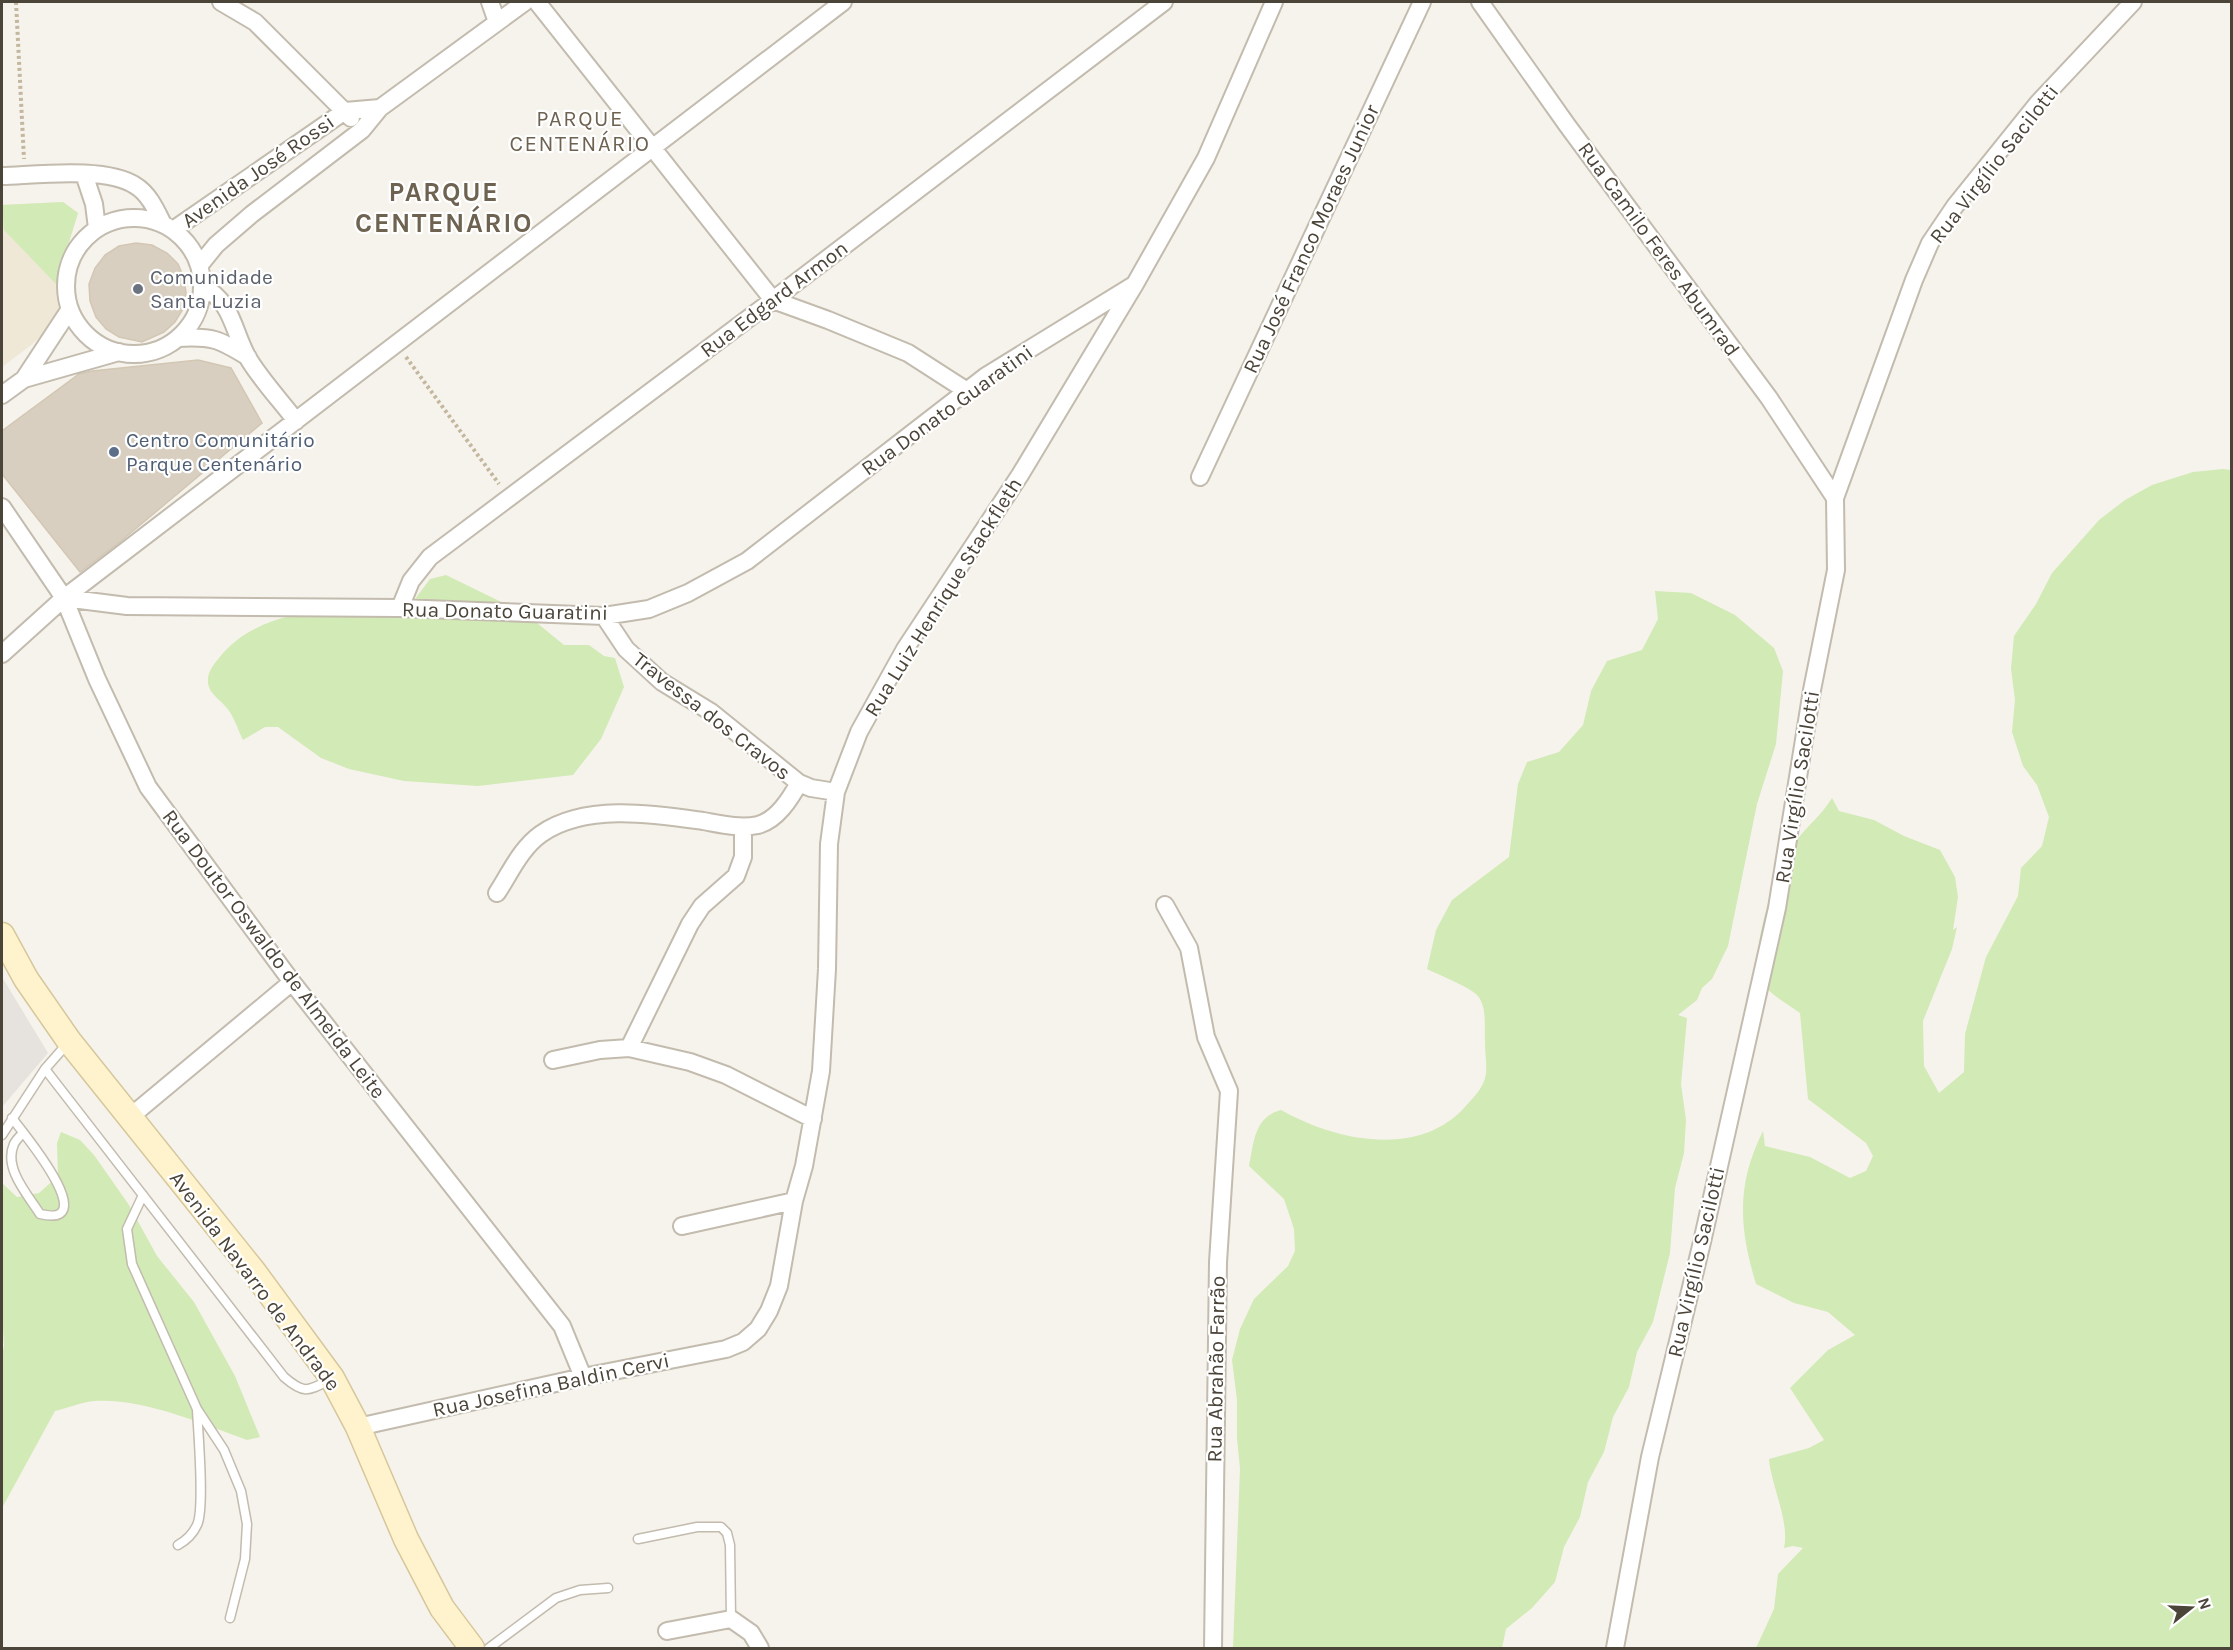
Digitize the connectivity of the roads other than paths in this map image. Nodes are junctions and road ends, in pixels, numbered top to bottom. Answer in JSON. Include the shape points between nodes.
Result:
{"nodes":[{"id":1,"x":221,"y":2,"type":"edge"},
{"id":2,"x":490,"y":2,"type":"edge"},
{"id":3,"x":525,"y":2,"type":"edge"},
{"id":4,"x":537,"y":2,"type":"edge"},
{"id":5,"x":843,"y":2,"type":"edge"},
{"id":6,"x":1274,"y":2,"type":"edge"},
{"id":7,"x":1422,"y":2,"type":"edge"},
{"id":8,"x":1480,"y":2,"type":"edge"},
{"id":9,"x":2133,"y":2,"type":"edge"},
{"id":10,"x":1155,"y":4,"type":"edge"},
{"id":11,"x":497,"y":22,"type":"junction"},
{"id":12,"x":380,"y":108,"type":"junction"},
{"id":13,"x":345,"y":111,"type":"junction"},
{"id":14,"x":362,"y":130,"type":"junction"},
{"id":15,"x":652,"y":149,"type":"junction"},
{"id":16,"x":84,"y":174,"type":"junction"},
{"id":17,"x":2,"y":176,"type":"edge"},
{"id":18,"x":168,"y":227,"type":"junction"},
{"id":19,"x":97,"y":228,"type":"junction"},
{"id":20,"x":199,"y":266,"type":"junction"},
{"id":21,"x":1135,"y":284,"type":"junction"},
{"id":22,"x":202,"y":286,"type":"junction"},
{"id":23,"x":773,"y":300,"type":"junction"},
{"id":24,"x":70,"y":309,"type":"junction"},
{"id":25,"x":178,"y":338,"type":"junction"},
{"id":26,"x":119,"y":352,"type":"junction"},
{"id":27,"x":248,"y":357,"type":"junction"},
{"id":28,"x":24,"y":379,"type":"junction"},
{"id":29,"x":967,"y":391,"type":"junction"},
{"id":30,"x":2,"y":395,"type":"edge"},
{"id":31,"x":297,"y":421,"type":"junction"},
{"id":32,"x":1200,"y":477,"type":"dead end"},
{"id":33,"x":1835,"y":498,"type":"junction"},
{"id":34,"x":2,"y":507,"type":"edge"},
{"id":35,"x":64,"y":598,"type":"junction"},
{"id":36,"x":400,"y":608,"type":"junction"},
{"id":37,"x":604,"y":616,"type":"junction"},
{"id":38,"x":2,"y":654,"type":"edge"},
{"id":39,"x":799,"y":783,"type":"junction"},
{"id":40,"x":836,"y":792,"type":"junction"},
{"id":41,"x":743,"y":827,"type":"junction"},
{"id":42,"x":497,"y":893,"type":"dead end"},
{"id":43,"x":1165,"y":905,"type":"dead end"},
{"id":44,"x":2,"y":935,"type":"edge"},
{"id":45,"x":292,"y":982,"type":"junction"},
{"id":46,"x":69,"y":1041,"type":"junction"},
{"id":47,"x":629,"y":1048,"type":"junction"},
{"id":48,"x":553,"y":1060,"type":"dead end"},
{"id":49,"x":45,"y":1069,"type":"junction"},
{"id":50,"x":130,"y":1117,"type":"junction"},
{"id":51,"x":12,"y":1118,"type":"junction"},
{"id":52,"x":813,"y":1119,"type":"junction"},
{"id":53,"x":23,"y":1133,"type":"junction"},
{"id":54,"x":2,"y":1135,"type":"edge"},
{"id":55,"x":143,"y":1195,"type":"junction"},
{"id":56,"x":794,"y":1201,"type":"junction"},
{"id":57,"x":682,"y":1226,"type":"dead end"},
{"id":58,"x":743,"y":1342,"type":"joint"},
{"id":59,"x":583,"y":1377,"type":"junction"},
{"id":60,"x":332,"y":1378,"type":"junction"},
{"id":61,"x":197,"y":1408,"type":"junction"},
{"id":62,"x":358,"y":1427,"type":"junction"},
{"id":63,"x":638,"y":1539,"type":"dead end"},
{"id":64,"x":178,"y":1545,"type":"dead end"},
{"id":65,"x":608,"y":1588,"type":"dead end"},
{"id":66,"x":230,"y":1618,"type":"dead end"},
{"id":67,"x":731,"y":1619,"type":"junction"},
{"id":68,"x":667,"y":1631,"type":"dead end"},
{"id":69,"x":472,"y":1648,"type":"edge"},
{"id":70,"x":489,"y":1648,"type":"edge"},
{"id":71,"x":760,"y":1648,"type":"edge"},
{"id":72,"x":1213,"y":1648,"type":"edge"},
{"id":73,"x":1615,"y":1648,"type":"edge"}],
"edges":[{"from":1,"to":13,"type":"street","via":[[255,22]]},
{"from":2,"to":11,"type":"street"},
{"from":3,"to":11,"type":"street","name":"Avenida José Rossi"},
{"from":4,"to":15,"type":"street"},
{"from":5,"to":15,"type":"street"},
{"from":6,"to":21,"type":"street","name":"Rua Luiz Henrique Stackfleth","via":[[1206,158]]},
{"from":7,"to":32,"type":"street","name":"Rua José Franco Moraes Junior"},
{"from":8,"to":33,"type":"street","name":"Rua Camilo Feres Abumrad","via":[[1769,398]]},
{"from":9,"to":33,"type":"street","name":"Rua Virgílio Sacilotti","via":[[2038,103],[1930,243]]},
{"from":10,"to":23,"type":"street","name":"Rua Edgard Armon"},
{"from":11,"to":12,"type":"street","name":"Avenida José Rossi"},
{"from":12,"to":13,"type":"street","name":"Avenida José Rossi"},
{"from":12,"to":14,"type":"street","name":"Avenida José Rossi"},
{"from":13,"to":14,"type":"street"},
{"from":13,"to":18,"type":"street","name":"Avenida José Rossi"},
{"from":14,"to":20,"type":"street","name":"Avenida José Rossi","via":[[252,214],[216,245]]},
{"from":15,"to":23,"type":"street"},
{"from":15,"to":31,"type":"street"},
{"from":16,"to":17,"type":"street"},
{"from":16,"to":18,"type":"street","via":[[109,176],[136,186]]},
{"from":16,"to":19,"type":"street"},
{"from":18,"to":19,"type":"street","via":[[141,218],[118,219]]},
{"from":18,"to":20,"type":"street","via":[[189,246]]},
{"from":19,"to":24,"type":"street","via":[[80,244],[69,264],[66,287]]},
{"from":20,"to":22,"type":"street"},
{"from":21,"to":29,"type":"street","name":"Rua Donato Guaratini"},
{"from":21,"to":40,"type":"street","name":"Rua Luiz Henrique Stackfleth","via":[[1020,475],[905,649],[859,732]]},
{"from":22,"to":25,"type":"street","via":[[195,314]]},
{"from":22,"to":27,"type":"street","via":[[214,292],[226,306]]},
{"from":23,"to":29,"type":"street","via":[[908,353]]},
{"from":23,"to":36,"type":"street","name":"Rua Edgard Armon","via":[[430,557],[411,581]]},
{"from":24,"to":26,"type":"street","via":[[81,329],[98,344]]},
{"from":24,"to":28,"type":"street"},
{"from":25,"to":26,"type":"street","via":[[160,349],[140,354]]},
{"from":25,"to":27,"type":"street","via":[[200,336],[223,341]]},
{"from":26,"to":28,"type":"street"},
{"from":27,"to":31,"type":"street"},
{"from":28,"to":30,"type":"street"},
{"from":29,"to":37,"type":"street","name":"Rua Donato Guaratini","via":[[747,561],[688,593],[648,609]]},
{"from":31,"to":35,"type":"street"},
{"from":33,"to":73,"type":"street","name":"Rua Virgílio Sacilotti","via":[[1836,570],[1812,690],[1777,908],[1650,1457]]},
{"from":34,"to":35,"type":"street","name":"Rua Doutor Oswaldo de Almeida Leite"},
{"from":35,"to":36,"type":"street","name":"Rua Donato Guaratini","via":[[127,606]]},
{"from":35,"to":38,"type":"street"},
{"from":35,"to":45,"type":"street","name":"Rua Doutor Oswaldo de Almeida Leite","via":[[148,787]]},
{"from":36,"to":37,"type":"street","name":"Rua Donato Guaratini"},
{"from":37,"to":39,"type":"street","name":"Travessa dos Cravos","via":[[626,649],[662,682],[711,712]]},
{"from":39,"to":40,"type":"street","name":"Travessa dos Cravos"},
{"from":39,"to":41,"type":"street","via":[[770,818],[760,825]]},
{"from":40,"to":52,"type":"street","name":"Rua Luiz Henrique Stackfleth","via":[[829,844],[825,1027]]},
{"from":41,"to":42,"type":"street","via":[[662,815],[610,813],[568,822],[532,842]]},
{"from":41,"to":47,"type":"street","via":[[743,857],[736,876],[702,906],[690,924]]},
{"from":43,"to":72,"type":"street","name":"Rua Abrahão Farrão","via":[[1189,948],[1206,1037],[1228,1091],[1218,1262]]},
{"from":44,"to":46,"type":"street","name":"Avenida Navarro de Andrade","via":[[26,979]]},
{"from":45,"to":50,"type":"street"},
{"from":45,"to":59,"type":"street","name":"Rua Doutor Oswaldo de Almeida Leite","via":[[562,1326]]},
{"from":46,"to":49,"type":"lane"},
{"from":46,"to":50,"type":"street","name":"Avenida Navarro de Andrade"},
{"from":47,"to":48,"type":"street"},
{"from":47,"to":52,"type":"street","via":[[690,1062]]},
{"from":49,"to":51,"type":"lane"},
{"from":49,"to":55,"type":"lane"},
{"from":50,"to":60,"type":"street","name":"Avenida Navarro de Andrade","via":[[254,1272]]},
{"from":51,"to":53,"type":"lane"},
{"from":51,"to":54,"type":"lane"},
{"from":52,"to":56,"type":"street","name":"Rua Luiz Henrique Stackfleth"},
{"from":53,"to":53,"type":"lane","via":[[43,1158],[62,1194],[63,1204],[57,1214],[40,1214],[15,1175],[11,1157],[14,1143]]},
{"from":55,"to":60,"type":"lane","via":[[284,1377],[297,1389],[310,1390]]},
{"from":55,"to":61,"type":"lane","via":[[127,1229],[132,1264]]},
{"from":56,"to":57,"type":"street"},
{"from":56,"to":58,"type":"street","name":"Rua Luiz Henrique Stackfleth","via":[[779,1286],[758,1329]]},
{"from":58,"to":59,"type":"street","name":"Rua Josefina Baldin Cervi","via":[[726,1349]]},
{"from":59,"to":62,"type":"street","name":"Rua Josefina Baldin Cervi"},
{"from":60,"to":62,"type":"street","name":"Avenida Navarro de Andrade"},
{"from":61,"to":64,"type":"lane","via":[[198,1523],[188,1539]]},
{"from":61,"to":66,"type":"lane","via":[[224,1450],[240,1491],[247,1524],[244,1559]]},
{"from":62,"to":69,"type":"street","name":"Avenida Navarro de Andrade","via":[[406,1539],[442,1608]]},
{"from":63,"to":67,"type":"lane","via":[[697,1527],[721,1527],[730,1545]]},
{"from":65,"to":70,"type":"lane","via":[[580,1590],[556,1598]]},
{"from":67,"to":68,"type":"street"},
{"from":67,"to":71,"type":"street","via":[[751,1633]]}]}
